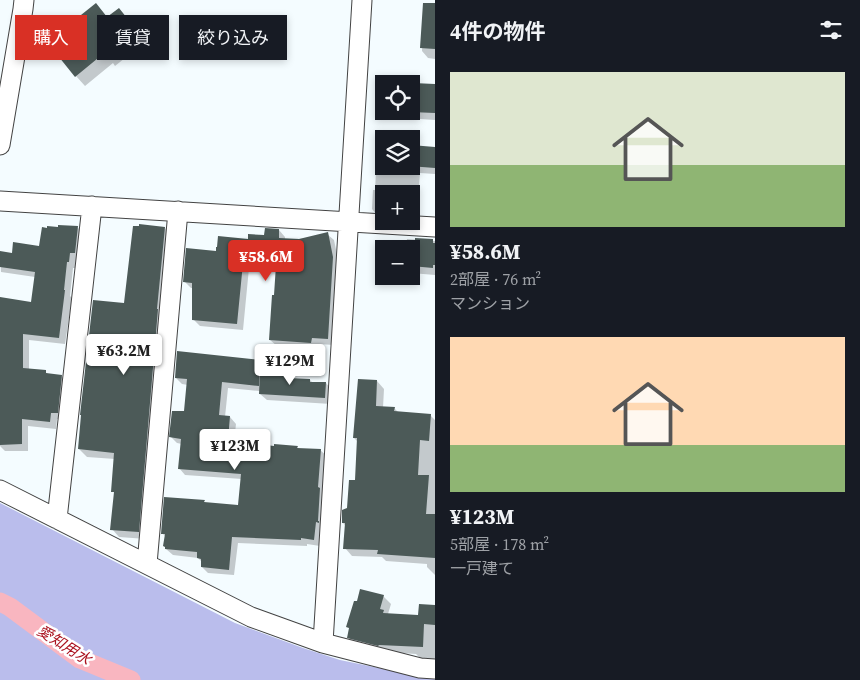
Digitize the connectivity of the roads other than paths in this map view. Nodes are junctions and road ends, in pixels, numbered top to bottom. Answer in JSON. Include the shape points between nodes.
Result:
{"nodes":[{"id":1,"x":24,"y":0,"type":"edge"},
{"id":2,"x":362,"y":0,"type":"edge"},
{"id":3,"x":0,"y":145,"type":"edge"},
{"id":4,"x":0,"y":201,"type":"edge"},
{"id":5,"x":92,"y":206,"type":"junction"},
{"id":6,"x":178,"y":212,"type":"junction"},
{"id":7,"x":349,"y":222,"type":"junction"},
{"id":8,"x":435,"y":227,"type":"edge"},
{"id":9,"x":0,"y":490,"type":"edge"},
{"id":10,"x":57,"y":519,"type":"junction"},
{"id":11,"x":147,"y":564,"type":"junction"},
{"id":12,"x":323,"y":643,"type":"junction"},
{"id":13,"x":435,"y":669,"type":"edge"}],
"edges":[{"from":1,"to":3,"type":"street"},
{"from":2,"to":7,"type":"street"},
{"from":4,"to":5,"type":"street"},
{"from":5,"to":6,"type":"street"},
{"from":5,"to":10,"type":"street"},
{"from":6,"to":7,"type":"street"},
{"from":6,"to":11,"type":"street"},
{"from":7,"to":8,"type":"street"},
{"from":7,"to":12,"type":"street"},
{"from":9,"to":10,"type":"street"},
{"from":10,"to":11,"type":"street"},
{"from":11,"to":12,"type":"street","via":[[251,617]]},
{"from":12,"to":13,"type":"street"}]}
